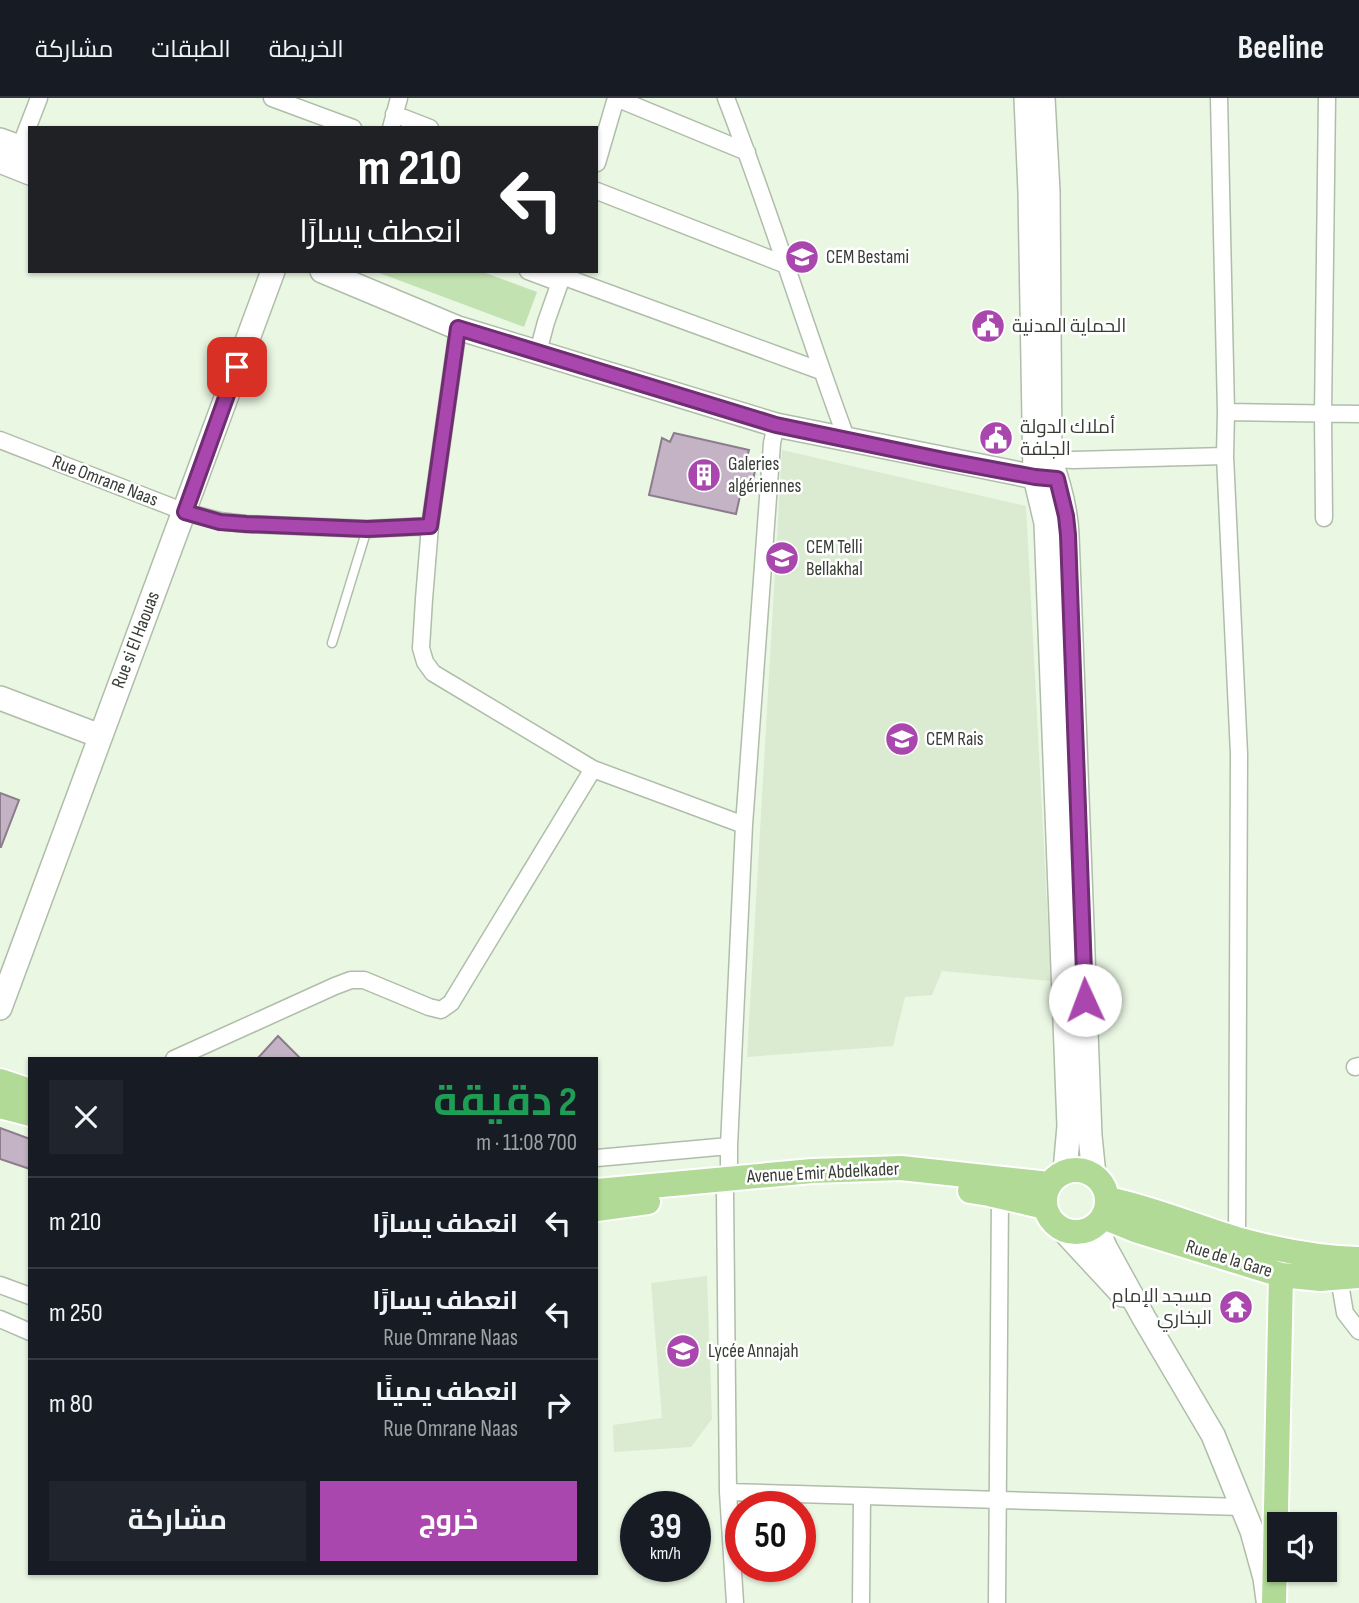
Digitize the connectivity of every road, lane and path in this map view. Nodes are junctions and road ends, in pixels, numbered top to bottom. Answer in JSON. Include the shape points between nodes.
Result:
{"nodes":[{"id":1,"x":39,"y":98,"type":"edge"},
{"id":2,"x":272,"y":98,"type":"edge"},
{"id":3,"x":399,"y":98,"type":"edge"},
{"id":4,"x":616,"y":98,"type":"edge"},
{"id":5,"x":726,"y":98,"type":"edge"},
{"id":6,"x":1026,"y":98,"type":"edge"},
{"id":7,"x":1043,"y":98,"type":"edge"},
{"id":8,"x":1219,"y":98,"type":"edge"},
{"id":9,"x":1327,"y":98,"type":"edge"},
{"id":10,"x":393,"y":121,"type":"edge"},
{"id":11,"x":348,"y":126,"type":"edge"},
{"id":12,"x":419,"y":126,"type":"edge"},
{"id":13,"x":17,"y":146,"type":"edge"},
{"id":14,"x":747,"y":152,"type":"junction"},
{"id":15,"x":598,"y":160,"type":"edge"},
{"id":16,"x":0,"y":161,"type":"edge"},
{"id":17,"x":28,"y":172,"type":"edge"},
{"id":18,"x":598,"y":191,"type":"edge"},
{"id":19,"x":1039,"y":192,"type":"junction"},
{"id":20,"x":786,"y":265,"type":"junction"},
{"id":21,"x":272,"y":273,"type":"edge"},
{"id":22,"x":331,"y":273,"type":"edge"},
{"id":23,"x":539,"y":273,"type":"edge"},
{"id":24,"x":349,"y":277,"type":"edge"},
{"id":25,"x":562,"y":277,"type":"edge"},
{"id":26,"x":458,"y":328,"type":"junction"},
{"id":27,"x":538,"y":352,"type":"junction"},
{"id":28,"x":821,"y":371,"type":"junction"},
{"id":29,"x":1226,"y":412,"type":"junction"},
{"id":30,"x":1359,"y":414,"type":"edge"},
{"id":31,"x":1322,"y":415,"type":"junction"},
{"id":32,"x":776,"y":425,"type":"junction"},
{"id":33,"x":0,"y":440,"type":"edge"},
{"id":34,"x":847,"y":440,"type":"junction"},
{"id":35,"x":1225,"y":456,"type":"junction"},
{"id":36,"x":1047,"y":472,"type":"junction"},
{"id":37,"x":185,"y":512,"type":"junction"},
{"id":38,"x":1324,"y":518,"type":"dead end"},
{"id":39,"x":430,"y":526,"type":"junction"},
{"id":40,"x":367,"y":529,"type":"junction"},
{"id":41,"x":332,"y":643,"type":"dead end"},
{"id":42,"x":0,"y":698,"type":"edge"},
{"id":43,"x":100,"y":736,"type":"junction"},
{"id":44,"x":593,"y":769,"type":"junction"},
{"id":45,"x":744,"y":825,"type":"junction"},
{"id":46,"x":0,"y":1008,"type":"edge"},
{"id":47,"x":178,"y":1057,"type":"edge"},
{"id":48,"x":0,"y":1081,"type":"edge"},
{"id":49,"x":28,"y":1090,"type":"edge"},
{"id":50,"x":0,"y":1106,"type":"edge"},
{"id":51,"x":28,"y":1113,"type":"edge"},
{"id":52,"x":729,"y":1146,"type":"junction"},
{"id":53,"x":598,"y":1158,"type":"edge"},
{"id":54,"x":1094,"y":1175,"type":"junction"},
{"id":55,"x":727,"y":1186,"type":"junction"},
{"id":56,"x":1053,"y":1187,"type":"junction"},
{"id":57,"x":598,"y":1191,"type":"edge"},
{"id":58,"x":1000,"y":1196,"type":"junction"},
{"id":59,"x":598,"y":1209,"type":"edge"},
{"id":60,"x":1102,"y":1214,"type":"junction"},
{"id":61,"x":1061,"y":1228,"type":"junction"},
{"id":62,"x":1237,"y":1238,"type":"junction"},
{"id":63,"x":1359,"y":1259,"type":"edge"},
{"id":64,"x":1281,"y":1275,"type":"junction"},
{"id":65,"x":1349,"y":1277,"type":"edge"},
{"id":66,"x":0,"y":1285,"type":"edge"},
{"id":67,"x":28,"y":1295,"type":"edge"},
{"id":68,"x":1144,"y":1318,"type":"junction"},
{"id":69,"x":0,"y":1319,"type":"edge"},
{"id":70,"x":28,"y":1325,"type":"edge"},
{"id":71,"x":1359,"y":1331,"type":"edge"},
{"id":72,"x":728,"y":1491,"type":"edge"},
{"id":73,"x":816,"y":1495,"type":"edge"},
{"id":74,"x":862,"y":1496,"type":"junction"},
{"id":75,"x":999,"y":1500,"type":"junction"},
{"id":76,"x":1242,"y":1507,"type":"junction"},
{"id":77,"x":734,"y":1582,"type":"edge"},
{"id":78,"x":735,"y":1603,"type":"edge"},
{"id":79,"x":861,"y":1603,"type":"edge"},
{"id":80,"x":997,"y":1603,"type":"edge"},
{"id":81,"x":1268,"y":1603,"type":"edge"},
{"id":82,"x":1273,"y":1603,"type":"edge"}],
"edges":[{"from":1,"to":13,"type":"street"},
{"from":2,"to":11,"type":"street"},
{"from":3,"to":10,"type":"street"},
{"from":4,"to":14,"type":"street"},
{"from":4,"to":15,"type":"street"},
{"from":5,"to":14,"type":"street"},
{"from":6,"to":19,"type":"main road"},
{"from":7,"to":19,"type":"main road"},
{"from":8,"to":29,"type":"street"},
{"from":9,"to":31,"type":"street"},
{"from":10,"to":12,"type":"street"},
{"from":14,"to":20,"type":"street"},
{"from":16,"to":17,"type":"main road"},
{"from":18,"to":20,"type":"street"},
{"from":19,"to":36,"type":"main road"},
{"from":20,"to":28,"type":"street"},
{"from":21,"to":37,"type":"main road","name":"Rue si El Haouas"},
{"from":22,"to":24,"type":"main road"},
{"from":23,"to":25,"type":"street"},
{"from":24,"to":26,"type":"main road"},
{"from":25,"to":27,"type":"street"},
{"from":25,"to":28,"type":"street"},
{"from":26,"to":27,"type":"main road"},
{"from":26,"to":39,"type":"street"},
{"from":27,"to":32,"type":"main road"},
{"from":28,"to":34,"type":"street"},
{"from":29,"to":31,"type":"street"},
{"from":29,"to":35,"type":"street"},
{"from":30,"to":31,"type":"street"},
{"from":31,"to":38,"type":"street"},
{"from":32,"to":34,"type":"main road"},
{"from":32,"to":45,"type":"street"},
{"from":33,"to":37,"type":"street","name":"Rue Omrane Naas"},
{"from":34,"to":36,"type":"main road"},
{"from":35,"to":36,"type":"street","via":[[1074,460]]},
{"from":35,"to":62,"type":"street","via":[[1239,754]]},
{"from":36,"to":54,"type":"main road","via":[[1066,516],[1068,535]]},
{"from":36,"to":56,"type":"main road","via":[[1069,1126]]},
{"from":37,"to":40,"type":"street","name":"Rue Omrane Naas","via":[[220,522]]},
{"from":37,"to":43,"type":"main road","name":"Rue si El Haouas"},
{"from":39,"to":40,"type":"street","name":"Rue Omrane Naas"},
{"from":39,"to":44,"type":"street","via":[[421,648],[425,662],[433,673]]},
{"from":40,"to":41,"type":"lane"},
{"from":42,"to":43,"type":"main road"},
{"from":43,"to":46,"type":"main road","name":"Rue si El Haouas"},
{"from":44,"to":45,"type":"street"},
{"from":44,"to":47,"type":"street","via":[[451,1003],[441,1010],[365,980],[351,980]]},
{"from":45,"to":52,"type":"street"},
{"from":48,"to":49,"type":"main road"},
{"from":50,"to":51,"type":"main road"},
{"from":52,"to":53,"type":"street"},
{"from":52,"to":55,"type":"street"},
{"from":54,"to":56,"type":"main road","via":[[1076,1169]]},
{"from":54,"to":60,"type":"main road","via":[[1106,1189]]},
{"from":55,"to":56,"type":"main road","name":"Avenue Emir Abdelkader","via":[[812,1171],[901,1168]]},
{"from":55,"to":57,"type":"main road","name":"Avenue Emir Abdelkader"},
{"from":55,"to":58,"type":"main road","name":"Avenue Emir Abdelkader","via":[[834,1181],[916,1184]]},
{"from":55,"to":59,"type":"main road","name":"Avenue Emir Abdelkader"},
{"from":55,"to":72,"type":"street"},
{"from":56,"to":58,"type":"main road","name":"Avenue Emir Abdelkader"},
{"from":56,"to":61,"type":"main road","via":[[1054,1223]]},
{"from":58,"to":75,"type":"street"},
{"from":60,"to":61,"type":"main road","via":[[1088,1230]]},
{"from":60,"to":62,"type":"main road","name":"Rue de la Gare","via":[[1133,1204]]},
{"from":60,"to":64,"type":"main road","name":"Rue de la Gare","via":[[1135,1230]]},
{"from":60,"to":68,"type":"main road","via":[[1105,1247]]},
{"from":61,"to":68,"type":"main road"},
{"from":62,"to":63,"type":"main road","name":"Rue de la Gare","via":[[1289,1252]]},
{"from":64,"to":65,"type":"main road","name":"Rue de la Gare"},
{"from":64,"to":82,"type":"main road"},
{"from":65,"to":71,"type":"street","via":[[1345,1313]]},
{"from":66,"to":67,"type":"street"},
{"from":68,"to":76,"type":"main road","via":[[1213,1435]]},
{"from":69,"to":70,"type":"street"},
{"from":73,"to":74,"type":"street"},
{"from":74,"to":75,"type":"street"},
{"from":74,"to":79,"type":"street"},
{"from":75,"to":76,"type":"street"},
{"from":75,"to":80,"type":"street"},
{"from":76,"to":81,"type":"main road","via":[[1265,1578]]},
{"from":77,"to":78,"type":"street"}]}
